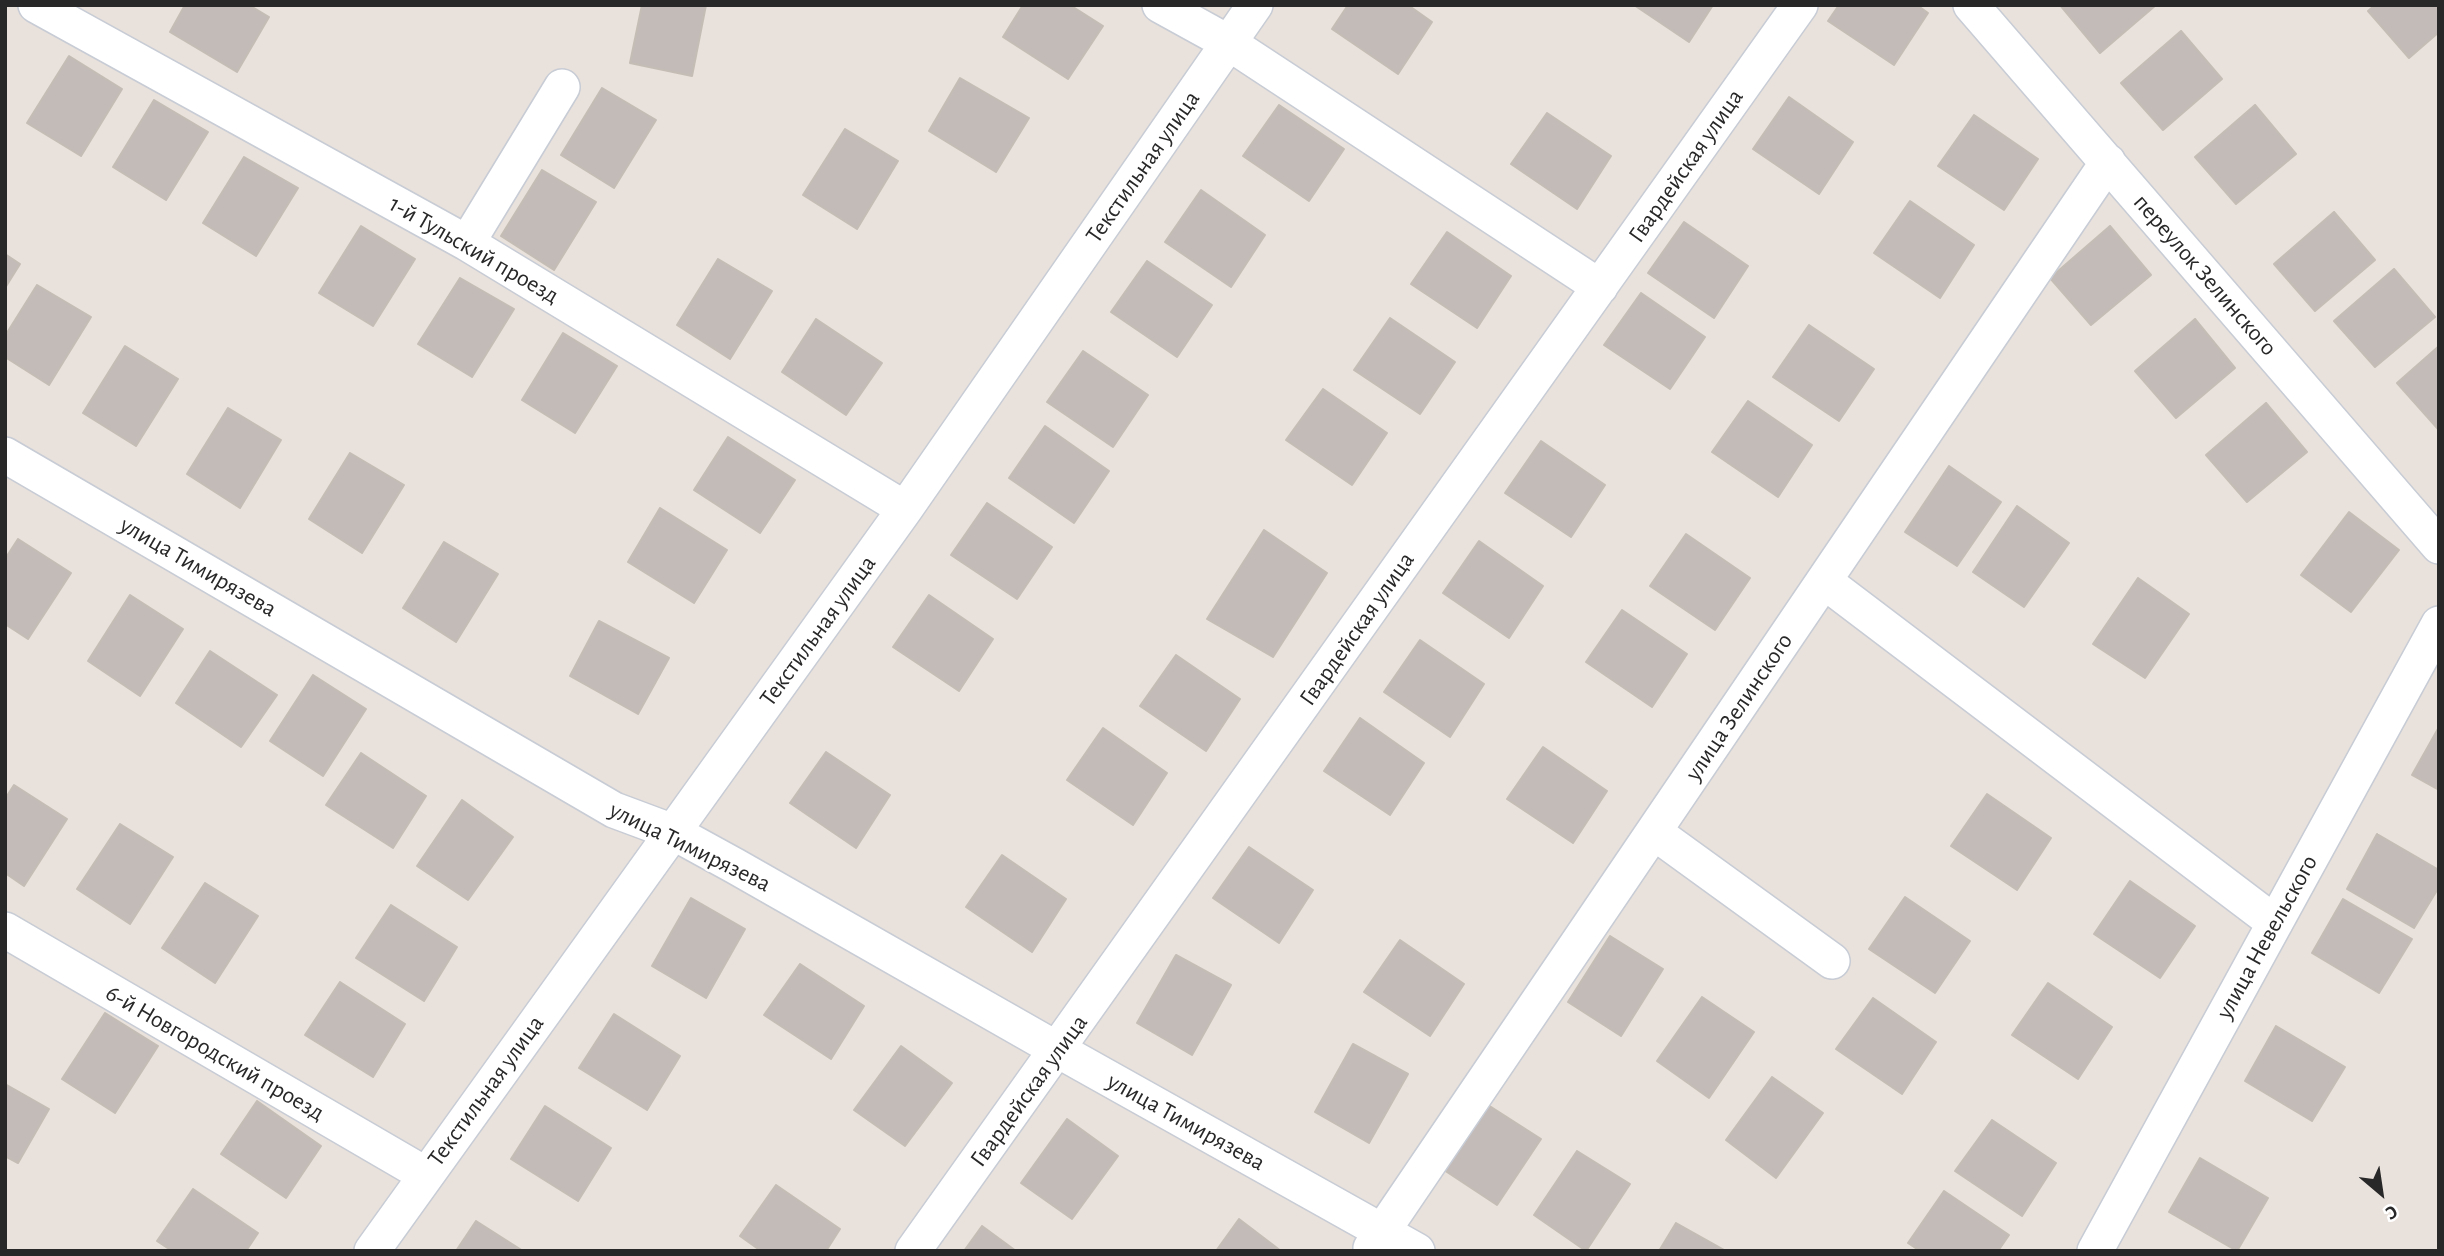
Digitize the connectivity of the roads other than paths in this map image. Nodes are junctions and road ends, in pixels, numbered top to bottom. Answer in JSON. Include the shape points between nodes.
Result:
{"nodes":[{"id":1,"x":36,"y":5,"type":"edge"},
{"id":2,"x":1160,"y":5,"type":"edge"},
{"id":3,"x":1255,"y":5,"type":"edge"},
{"id":4,"x":1800,"y":5,"type":"edge"},
{"id":5,"x":1971,"y":5,"type":"edge"},
{"id":6,"x":1229,"y":43,"type":"junction"},
{"id":7,"x":562,"y":87,"type":"dead end"},
{"id":8,"x":2108,"y":162,"type":"junction"},
{"id":9,"x":467,"y":243,"type":"junction"},
{"id":10,"x":1600,"y":287,"type":"junction"},
{"id":11,"x":5,"y":455,"type":"edge"},
{"id":12,"x":905,"y":509,"type":"junction"},
{"id":13,"x":2439,"y":545,"type":"edge"},
{"id":14,"x":1824,"y":581,"type":"junction"},
{"id":15,"x":2439,"y":624,"type":"edge"},
{"id":16,"x":673,"y":832,"type":"junction"},
{"id":17,"x":1654,"y":832,"type":"junction"},
{"id":18,"x":2275,"y":923,"type":"junction"},
{"id":19,"x":10,"y":944,"type":"edge"},
{"id":20,"x":1832,"y":961,"type":"dead end"},
{"id":21,"x":1058,"y":1050,"type":"junction"},
{"id":22,"x":426,"y":1175,"type":"junction"},
{"id":23,"x":1376,"y":1241,"type":"edge"},
{"id":24,"x":372,"y":1251,"type":"edge"},
{"id":25,"x":913,"y":1251,"type":"edge"},
{"id":26,"x":1417,"y":1251,"type":"edge"},
{"id":27,"x":2095,"y":1251,"type":"edge"}],
"edges":[{"from":1,"to":9,"type":"street","name":"1-й Тульский проезд"},
{"from":2,"to":6,"type":"street"},
{"from":3,"to":6,"type":"street","name":"Текстильная улица"},
{"from":4,"to":10,"type":"street","name":"Гвардейская улица"},
{"from":5,"to":8,"type":"street","name":"переулок Зелинского"},
{"from":6,"to":10,"type":"street"},
{"from":6,"to":12,"type":"street","name":"Текстильная улица"},
{"from":7,"to":9,"type":"street"},
{"from":8,"to":13,"type":"street","name":"переулок Зелинского"},
{"from":8,"to":14,"type":"street","name":"улица Зелинского"},
{"from":9,"to":12,"type":"street","name":"1-й Тульский проезд"},
{"from":10,"to":21,"type":"street","name":"Гвардейская улица"},
{"from":11,"to":16,"type":"street","name":"улица Тимирязева","via":[[614,810]]},
{"from":12,"to":16,"type":"street","name":"Текстильная улица"},
{"from":14,"to":17,"type":"street","name":"улица Зелинского"},
{"from":14,"to":18,"type":"street"},
{"from":15,"to":18,"type":"street","name":"улица Невельского"},
{"from":16,"to":21,"type":"street","name":"улица Тимирязева"},
{"from":16,"to":22,"type":"street","name":"Текстильная улица"},
{"from":17,"to":20,"type":"street"},
{"from":17,"to":23,"type":"street","name":"улица Зелинского"},
{"from":18,"to":27,"type":"street","name":"улица Невельского"},
{"from":19,"to":22,"type":"street","name":"6-й Новгородский проезд"},
{"from":21,"to":23,"type":"street","name":"улица Тимирязева"},
{"from":21,"to":25,"type":"street","name":"Гвардейская улица"},
{"from":22,"to":24,"type":"street","name":"Текстильная улица"},
{"from":23,"to":26,"type":"street","name":"улица Тимирязева"}]}
